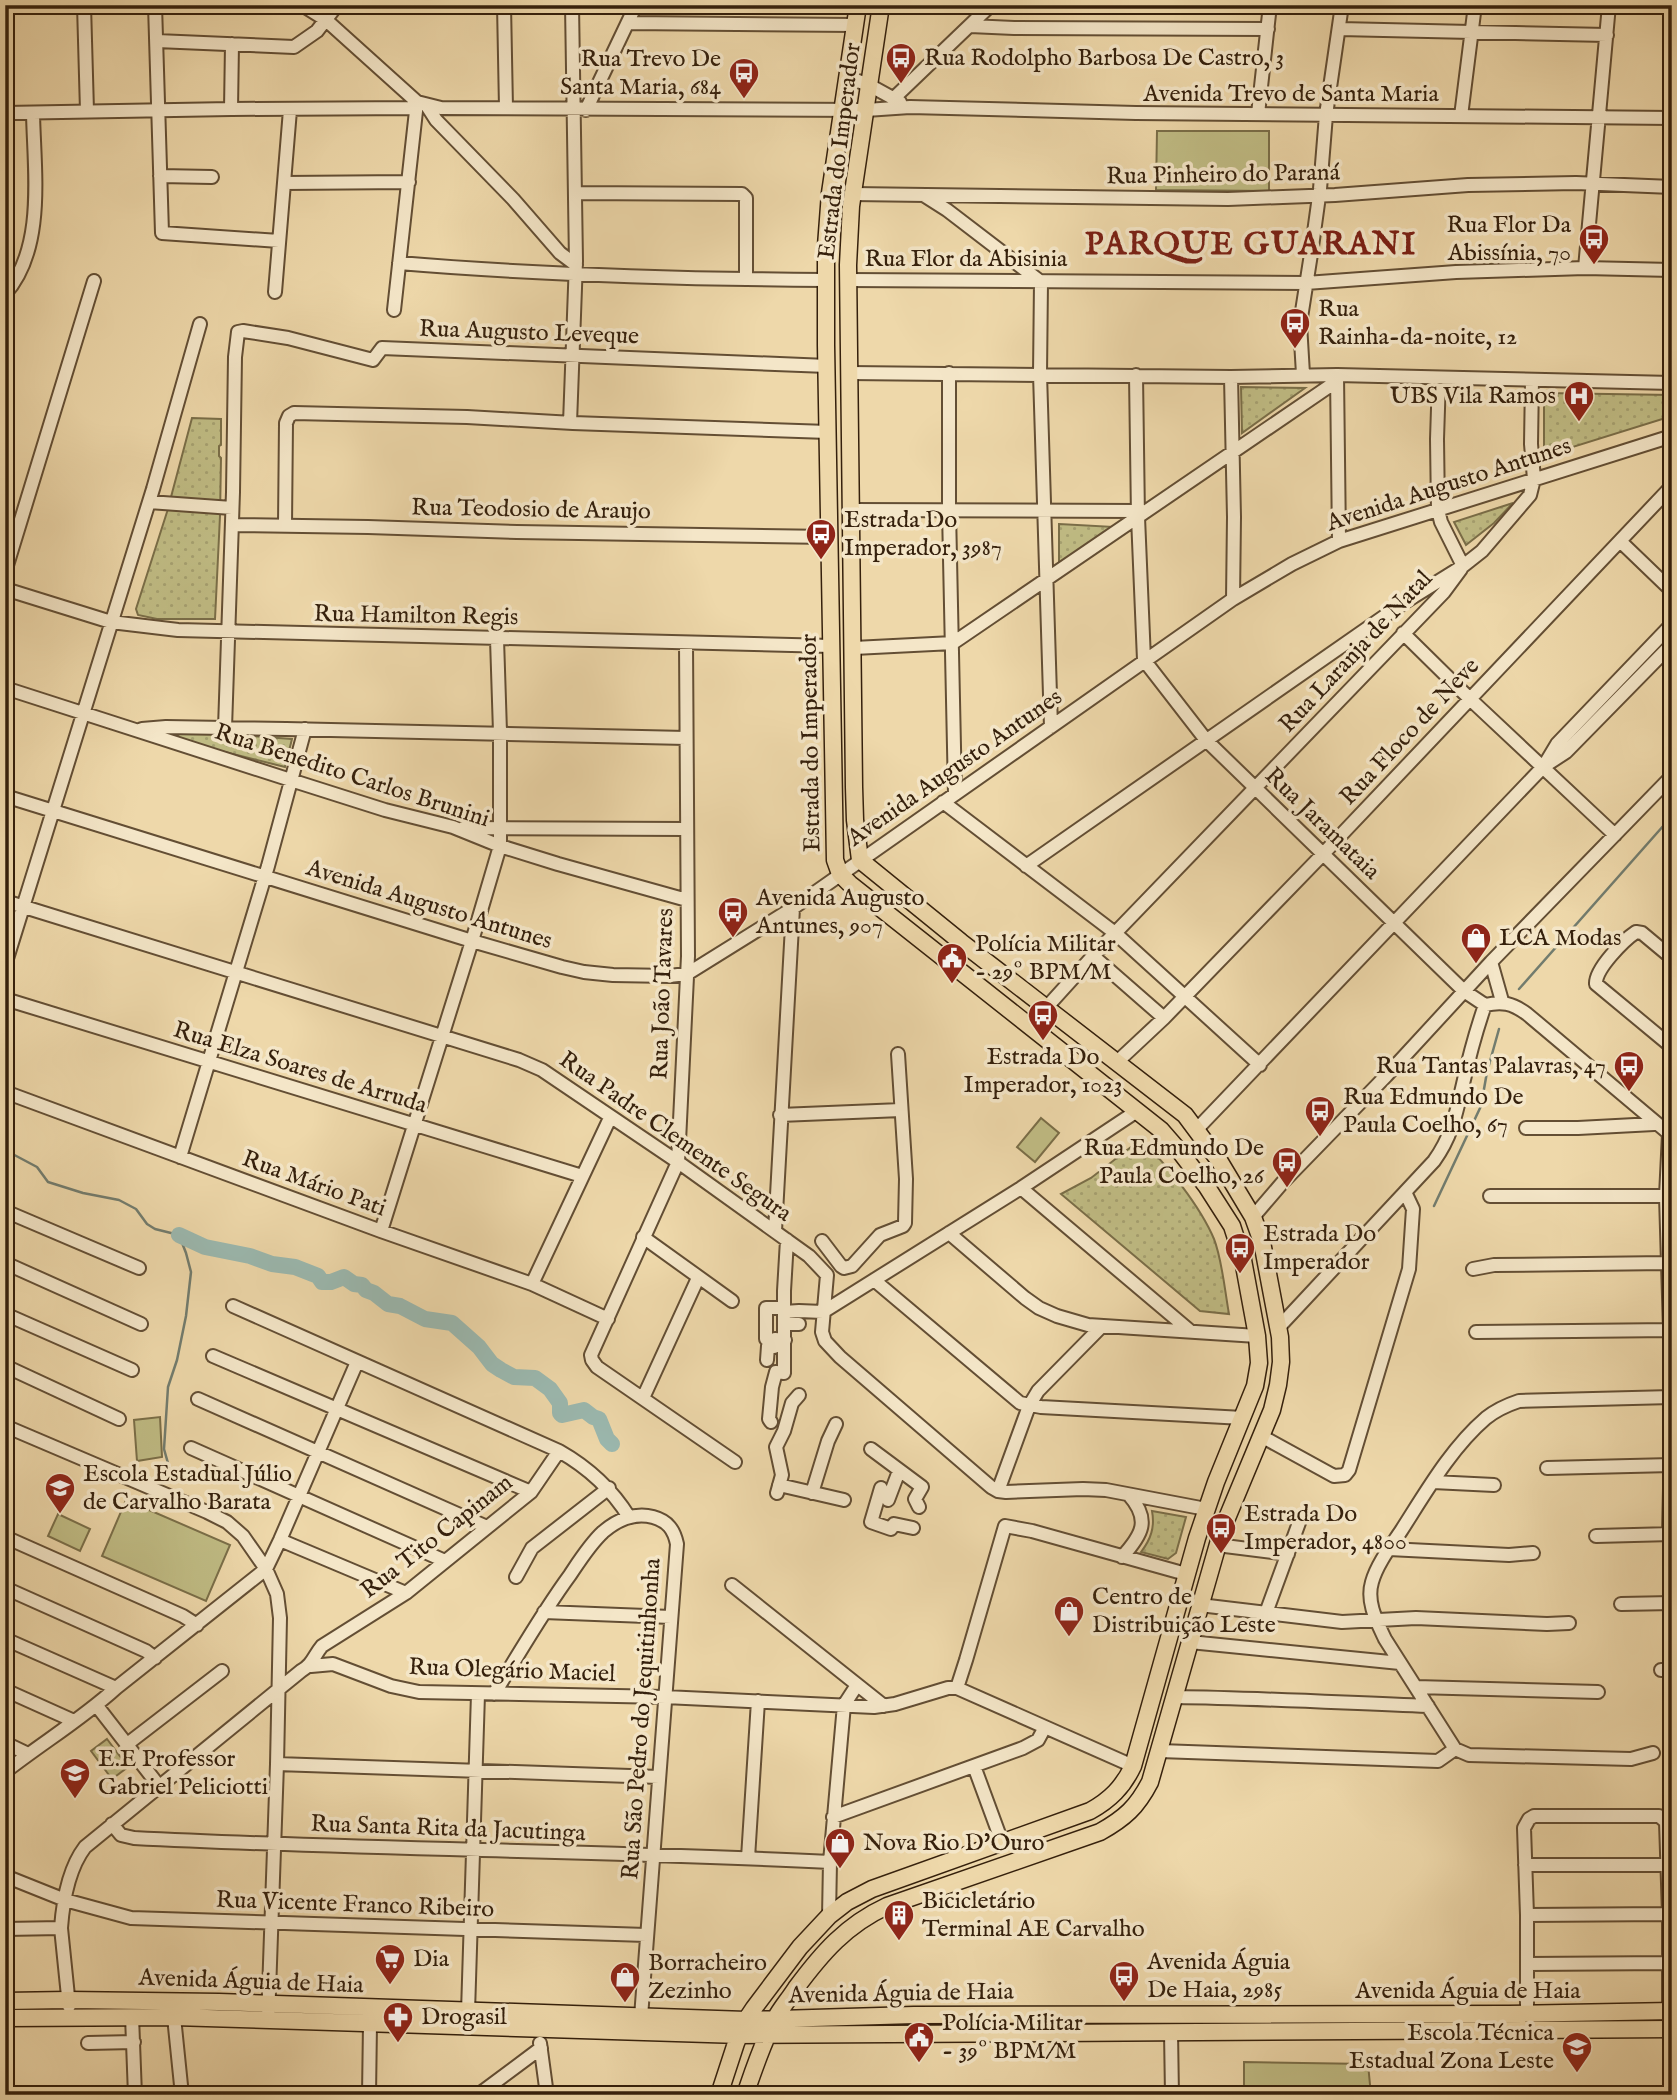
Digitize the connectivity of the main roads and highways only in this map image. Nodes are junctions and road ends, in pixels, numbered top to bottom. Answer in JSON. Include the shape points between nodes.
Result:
{"nodes":[{"id":1,"x":858,"y":5,"type":"edge"},
{"id":2,"x":881,"y":5,"type":"edge"},
{"id":3,"x":846,"y":83,"type":"junction"},
{"id":4,"x":866,"y":110,"type":"junction"},
{"id":5,"x":954,"y":936,"type":"junction"},
{"id":6,"x":949,"y":962,"type":"junction"},
{"id":7,"x":1217,"y":1479,"type":"junction"},
{"id":8,"x":1239,"y":1487,"type":"junction"},
{"id":9,"x":786,"y":1966,"type":"junction"},
{"id":10,"x":804,"y":1978,"type":"junction"},
{"id":11,"x":5,"y":2001,"type":"edge"},
{"id":12,"x":1671,"y":2011,"type":"edge"},
{"id":13,"x":370,"y":2016,"type":"junction"},
{"id":14,"x":5,"y":2018,"type":"edge"},
{"id":15,"x":775,"y":2019,"type":"junction"},
{"id":16,"x":743,"y":2028,"type":"junction"},
{"id":17,"x":1672,"y":2029,"type":"edge"},
{"id":18,"x":768,"y":2035,"type":"junction"},
{"id":19,"x":719,"y":2095,"type":"edge"},
{"id":20,"x":745,"y":2095,"type":"edge"}],
"edges":[{"from":1,"to":3,"type":"main road","name":"Estrada do Imperador"},
{"from":2,"to":4,"type":"main road","name":"Estrada do Imperador"},
{"from":3,"to":4,"type":"main road"},
{"from":3,"to":6,"type":"main road","name":"Estrada do Imperador","via":[[827,220],[826,280],[835,860],[850,884]]},
{"from":4,"to":5,"type":"main road","name":"Estrada do Imperador","via":[[849,231],[848,280],[855,820],[860,860]]},
{"from":5,"to":6,"type":"main road"},
{"from":5,"to":8,"type":"main road","name":"Estrada do Imperador","via":[[1185,1115],[1253,1217],[1262,1242],[1282,1362],[1272,1410]]},
{"from":6,"to":7,"type":"main road","name":"Estrada do Imperador","via":[[1161,1130],[1232,1226],[1243,1260],[1259,1363],[1243,1418]]},
{"from":7,"to":8,"type":"main road"},
{"from":7,"to":9,"type":"main road","name":"Estrada do Imperador","via":[[1126,1781],[1090,1811],[847,1902]]},
{"from":8,"to":10,"type":"main road","name":"Estrada do Imperador","via":[[1217,1545],[1150,1782],[1132,1811],[1100,1832],[865,1916],[830,1946]]},
{"from":9,"to":10,"type":"main road","via":[[798,1968]]},
{"from":9,"to":16,"type":"main road","name":"Estrada do Imperador"},
{"from":10,"to":15,"type":"main road","name":"Estrada do Imperador"},
{"from":11,"to":13,"type":"main road","name":"Avenida Águia de Haia","via":[[269,2004]]},
{"from":12,"to":15,"type":"main road","name":"Avenida Águia de Haia"},
{"from":13,"to":14,"type":"main road","name":"Avenida Águia de Haia","via":[[268,2021]]},
{"from":13,"to":16,"type":"main road","name":"Avenida Águia de Haia","via":[[539,2029]]},
{"from":13,"to":16,"type":"main road","name":"Avenida Águia de Haia","via":[[428,2010],[641,2017]]},
{"from":15,"to":16,"type":"main road","name":"Avenida Águia de Haia"},
{"from":15,"to":18,"type":"main road","name":"Estrada do Imperador"},
{"from":16,"to":18,"type":"main road","name":"Avenida Águia de Haia"},
{"from":16,"to":19,"type":"main road","name":"Estrada do Imperador"},
{"from":17,"to":18,"type":"main road","name":"Avenida Águia de Haia"},
{"from":18,"to":20,"type":"main road","name":"Estrada do Imperador"}]}
